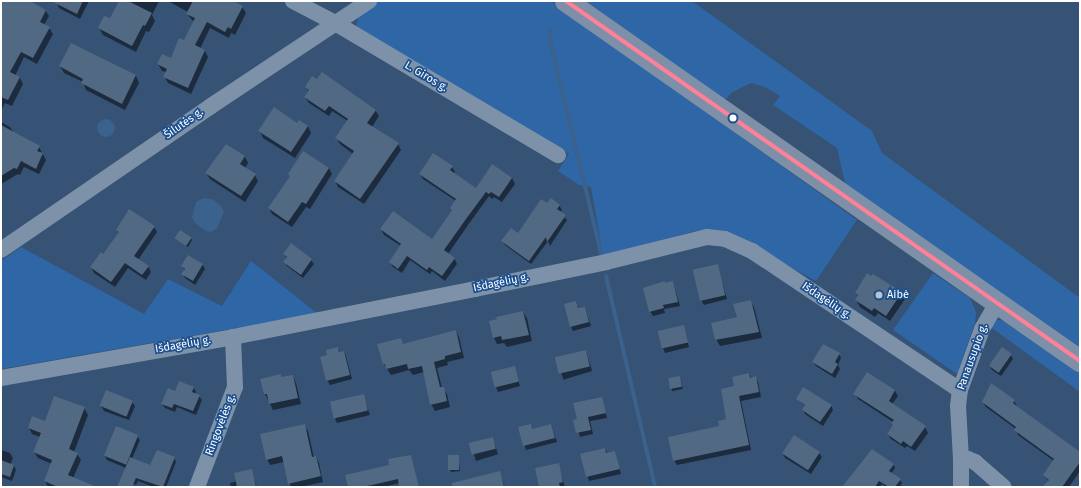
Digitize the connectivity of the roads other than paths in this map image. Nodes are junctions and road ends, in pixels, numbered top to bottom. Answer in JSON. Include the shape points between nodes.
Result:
{"nodes":[{"id":1,"x":293,"y":1,"type":"edge"},
{"id":2,"x":369,"y":1,"type":"edge"},
{"id":3,"x":566,"y":1,"type":"edge"},
{"id":4,"x":337,"y":24,"type":"junction"},
{"id":5,"x":558,"y":155,"type":"dead end"},
{"id":6,"x":1,"y":250,"type":"edge"},
{"id":7,"x":997,"y":303,"type":"junction"},
{"id":8,"x":233,"y":336,"type":"junction"},
{"id":9,"x":1080,"y":361,"type":"edge"},
{"id":10,"x":1,"y":378,"type":"edge"},
{"id":11,"x":960,"y":390,"type":"junction"},
{"id":12,"x":961,"y":460,"type":"junction"},
{"id":13,"x":197,"y":487,"type":"edge"},
{"id":14,"x":961,"y":487,"type":"edge"},
{"id":15,"x":1004,"y":487,"type":"edge"}],
"edges":[{"from":1,"to":4,"type":"street","name":"L. Giros g."},
{"from":2,"to":4,"type":"street","name":"Šilutės g."},
{"from":3,"to":7,"type":"highway"},
{"from":4,"to":5,"type":"street","name":"L. Giros g."},
{"from":4,"to":6,"type":"street","name":"Šilutės g.","via":[[211,106]]},
{"from":7,"to":9,"type":"highway"},
{"from":7,"to":11,"type":"street","name":"Panausupio g.","via":[[982,329]]},
{"from":8,"to":10,"type":"street","name":"Išdagėlių g."},
{"from":8,"to":11,"type":"street","name":"Išdagėlių g.","via":[[606,262],[707,237],[725,239],[752,251]]},
{"from":8,"to":13,"type":"street","name":"Ringovėlės g.","via":[[235,387]]},
{"from":11,"to":12,"type":"street","name":"Panausupio g.","via":[[958,406]]},
{"from":12,"to":14,"type":"street","name":"Panausupio g."},
{"from":12,"to":15,"type":"street","via":[[975,462]]}]}
